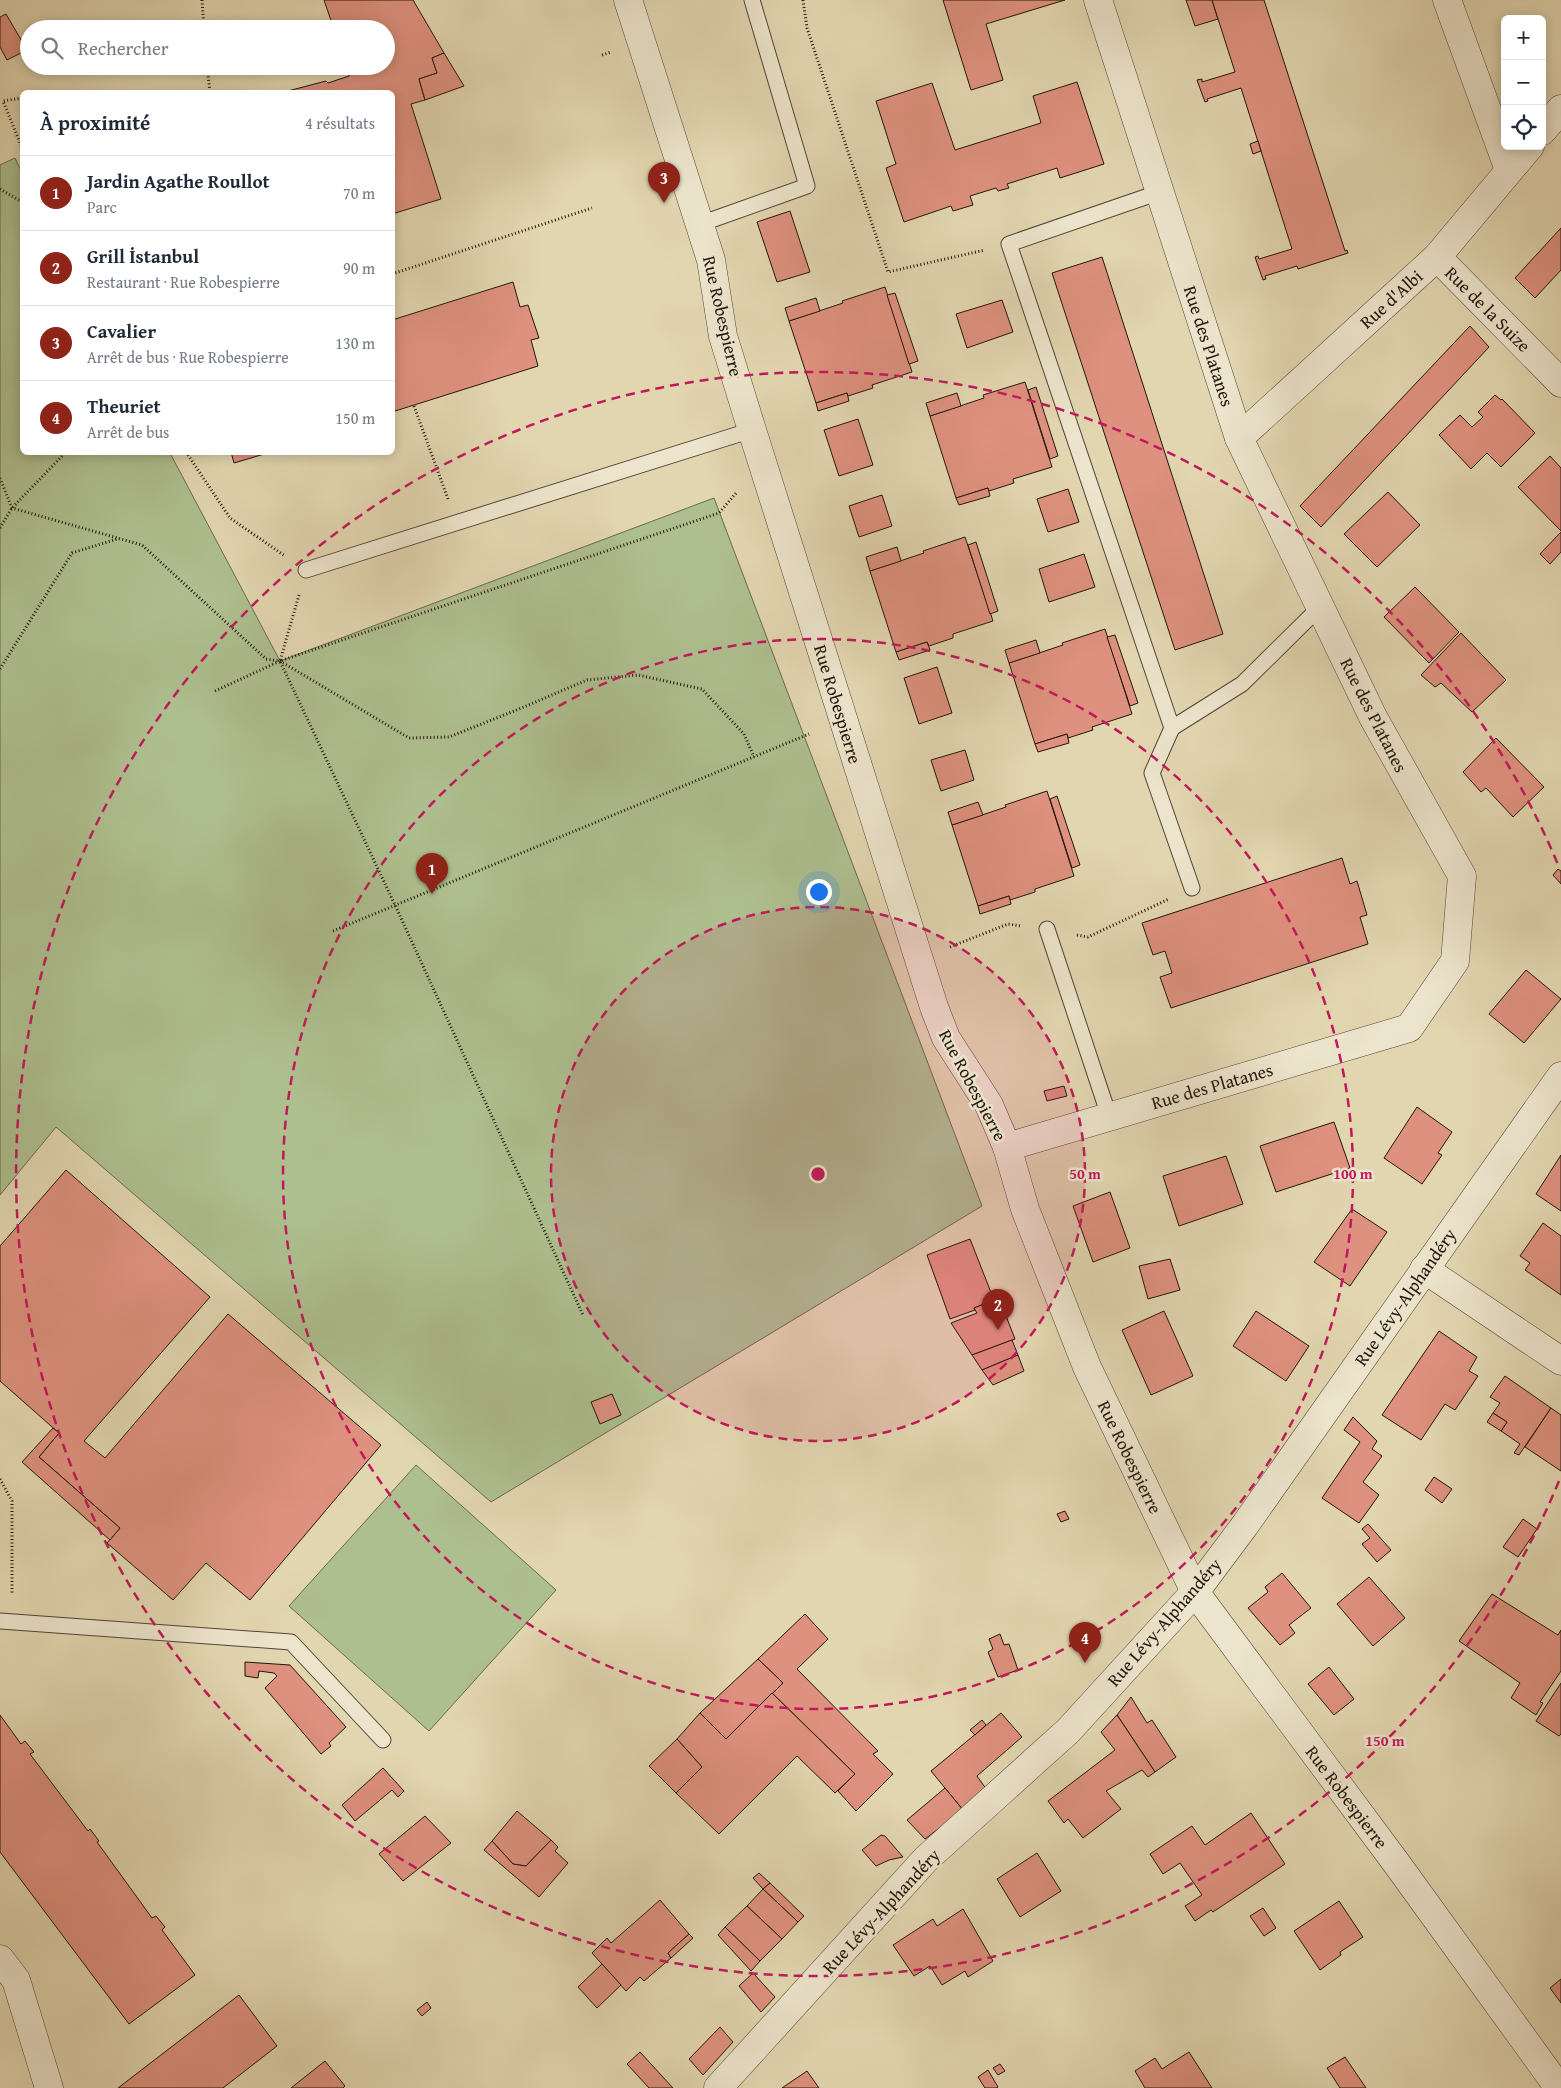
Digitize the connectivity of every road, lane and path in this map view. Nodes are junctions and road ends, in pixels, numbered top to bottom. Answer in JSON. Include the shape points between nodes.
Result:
{"nodes":[{"id":1,"x":202,"y":0,"type":"edge"},
{"id":2,"x":628,"y":0,"type":"edge"},
{"id":3,"x":752,"y":0,"type":"edge"},
{"id":4,"x":804,"y":0,"type":"edge"},
{"id":5,"x":1098,"y":0,"type":"edge"},
{"id":6,"x":1447,"y":0,"type":"edge"},
{"id":7,"x":203,"y":20,"type":"edge"},
{"id":8,"x":208,"y":75,"type":"edge"},
{"id":9,"x":210,"y":90,"type":"edge"},
{"id":10,"x":20,"y":98,"type":"edge"},
{"id":11,"x":1561,"y":109,"type":"edge"},
{"id":12,"x":1546,"y":126,"type":"edge"},
{"id":13,"x":20,"y":143,"type":"edge"},
{"id":14,"x":1527,"y":150,"type":"edge"},
{"id":15,"x":1510,"y":170,"type":"junction"},
{"id":16,"x":0,"y":189,"type":"edge"},
{"id":17,"x":1160,"y":192,"type":"junction"},
{"id":18,"x":20,"y":201,"type":"edge"},
{"id":19,"x":592,"y":208,"type":"dead end"},
{"id":20,"x":700,"y":224,"type":"junction"},
{"id":21,"x":1009,"y":244,"type":"junction"},
{"id":22,"x":1437,"y":257,"type":"junction"},
{"id":23,"x":395,"y":273,"type":"edge"},
{"id":24,"x":1561,"y":383,"type":"edge"},
{"id":25,"x":414,"y":406,"type":"dead end"},
{"id":26,"x":752,"y":430,"type":"junction"},
{"id":27,"x":1239,"y":438,"type":"junction"},
{"id":28,"x":63,"y":455,"type":"edge"},
{"id":29,"x":188,"y":455,"type":"edge"},
{"id":30,"x":0,"y":478,"type":"edge"},
{"id":31,"x":735,"y":492,"type":"dead end"},
{"id":32,"x":12,"y":508,"type":"junction"},
{"id":33,"x":456,"y":522,"type":"junction"},
{"id":34,"x":0,"y":528,"type":"edge"},
{"id":35,"x":119,"y":539,"type":"junction"},
{"id":36,"x":306,"y":570,"type":"junction"},
{"id":37,"x":1320,"y":607,"type":"junction"},
{"id":38,"x":280,"y":661,"type":"junction"},
{"id":39,"x":0,"y":669,"type":"edge"},
{"id":40,"x":215,"y":690,"type":"dead end"},
{"id":41,"x":1172,"y":728,"type":"junction"},
{"id":42,"x":809,"y":734,"type":"dead end"},
{"id":43,"x":754,"y":757,"type":"junction"},
{"id":44,"x":1192,"y":888,"type":"dead end"},
{"id":45,"x":395,"y":905,"type":"junction"},
{"id":46,"x":1048,"y":929,"type":"dead end"},
{"id":47,"x":333,"y":931,"type":"dead end"},
{"id":48,"x":1561,"y":1076,"type":"edge"},
{"id":49,"x":1109,"y":1116,"type":"junction"},
{"id":50,"x":1007,"y":1146,"type":"junction"},
{"id":51,"x":1424,"y":1269,"type":"junction"},
{"id":52,"x":583,"y":1315,"type":"dead end"},
{"id":53,"x":1561,"y":1361,"type":"edge"},
{"id":54,"x":0,"y":1479,"type":"edge"},
{"id":55,"x":1195,"y":1592,"type":"junction"},
{"id":56,"x":6,"y":1622,"type":"edge"},
{"id":57,"x":383,"y":1740,"type":"dead end"},
{"id":58,"x":0,"y":1959,"type":"edge"},
{"id":59,"x":49,"y":2088,"type":"edge"},
{"id":60,"x":718,"y":2088,"type":"edge"},
{"id":61,"x":1559,"y":2088,"type":"edge"}],
"edges":[{"from":1,"to":7,"type":"path"},
{"from":2,"to":20,"type":"street","name":"Rue Robespierre"},
{"from":3,"to":20,"type":"lane","via":[[807,186]]},
{"from":4,"to":21,"type":"path","via":[[808,28],[888,272]]},
{"from":5,"to":17,"type":"street","name":"Rue des Platanes"},
{"from":6,"to":15,"type":"street"},
{"from":8,"to":9,"type":"path"},
{"from":10,"to":13,"type":"path","via":[[2,101]]},
{"from":11,"to":12,"type":"street"},
{"from":14,"to":15,"type":"street","name":"Rue d'Albi"},
{"from":15,"to":22,"type":"street","name":"Rue d'Albi"},
{"from":16,"to":18,"type":"path"},
{"from":17,"to":21,"type":"lane"},
{"from":17,"to":27,"type":"street","name":"Rue des Platanes"},
{"from":19,"to":23,"type":"path"},
{"from":20,"to":26,"type":"street","name":"Rue Robespierre","via":[[711,260],[723,336]]},
{"from":21,"to":41,"type":"lane"},
{"from":22,"to":24,"type":"street","name":"Rue de la Suize"},
{"from":22,"to":27,"type":"street","name":"Rue d'Albi"},
{"from":25,"to":33,"type":"path"},
{"from":26,"to":33,"type":"lane"},
{"from":26,"to":50,"type":"street","name":"Rue Robespierre","via":[[934,1007],[946,1038],[989,1105]]},
{"from":27,"to":37,"type":"street","name":"Rue des Platanes"},
{"from":28,"to":32,"type":"path"},
{"from":29,"to":36,"type":"path","via":[[230,518]]},
{"from":30,"to":32,"type":"path"},
{"from":31,"to":38,"type":"path","via":[[719,513]]},
{"from":32,"to":34,"type":"path"},
{"from":32,"to":35,"type":"path"},
{"from":33,"to":36,"type":"lane"},
{"from":35,"to":38,"type":"path","via":[[142,545],[266,659]]},
{"from":35,"to":39,"type":"path","via":[[72,553]]},
{"from":36,"to":38,"type":"path"},
{"from":37,"to":41,"type":"lane","via":[[1242,684]]},
{"from":37,"to":49,"type":"street","name":"Rue des Platanes","via":[[1373,717],[1462,876],[1455,961],[1409,1028]]},
{"from":38,"to":40,"type":"path"},
{"from":38,"to":43,"type":"path","via":[[410,738],[449,737],[587,680],[638,675],[702,689],[744,734]]},
{"from":38,"to":45,"type":"path"},
{"from":41,"to":44,"type":"lane","via":[[1152,773]]},
{"from":42,"to":43,"type":"path"},
{"from":43,"to":45,"type":"path"},
{"from":45,"to":47,"type":"path"},
{"from":45,"to":52,"type":"path"},
{"from":46,"to":49,"type":"lane"},
{"from":48,"to":51,"type":"street","name":"Rue Lévy-Alphandéry"},
{"from":49,"to":50,"type":"street","name":"Rue des Platanes"},
{"from":50,"to":55,"type":"street","name":"Rue Robespierre","via":[[1025,1209],[1087,1367]]},
{"from":51,"to":53,"type":"street"},
{"from":51,"to":55,"type":"street","name":"Rue Lévy-Alphandéry"},
{"from":54,"to":56,"type":"path","via":[[12,1501]]},
{"from":55,"to":60,"type":"street","name":"Rue Lévy-Alphandéry","via":[[1068,1731],[926,1860]]},
{"from":55,"to":61,"type":"street","name":"Rue Robespierre","via":[[1398,1864]]},
{"from":56,"to":57,"type":"lane","via":[[291,1642]]},
{"from":58,"to":59,"type":"street","via":[[16,1980]]}]}
